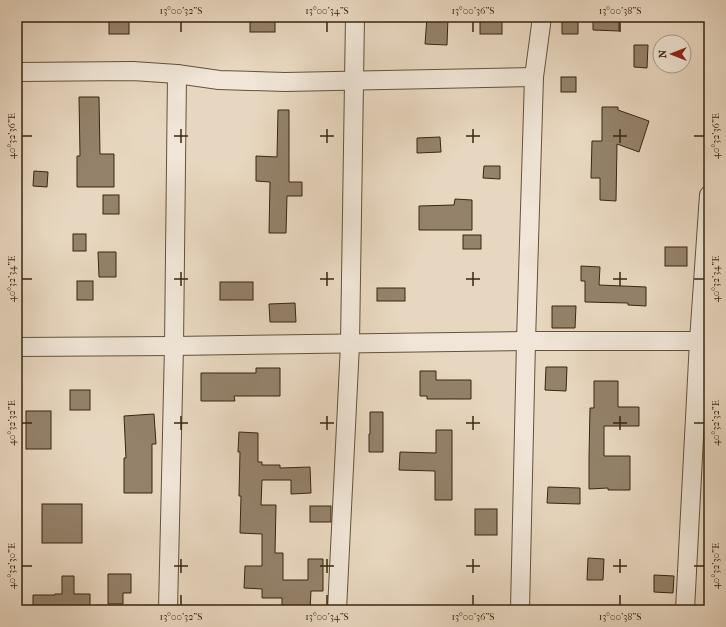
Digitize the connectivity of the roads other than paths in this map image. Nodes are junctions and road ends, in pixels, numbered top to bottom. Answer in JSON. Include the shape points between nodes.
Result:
{"nodes":[{"id":1,"x":355,"y":17,"type":"edge"},
{"id":2,"x":542,"y":17,"type":"edge"},
{"id":3,"x":17,"y":72,"type":"edge"},
{"id":4,"x":177,"y":74,"type":"junction"},
{"id":5,"x":534,"y":77,"type":"junction"},
{"id":6,"x":354,"y":81,"type":"junction"},
{"id":7,"x":709,"y":195,"type":"edge"},
{"id":8,"x":526,"y":341,"type":"junction"},
{"id":9,"x":704,"y":341,"type":"edge"},
{"id":10,"x":350,"y":344,"type":"junction"},
{"id":11,"x":174,"y":346,"type":"junction"},
{"id":12,"x":17,"y":347,"type":"edge"},
{"id":13,"x":168,"y":610,"type":"edge"},
{"id":14,"x":337,"y":610,"type":"edge"},
{"id":15,"x":520,"y":610,"type":"edge"},
{"id":16,"x":685,"y":610,"type":"edge"}],
"edges":[{"from":1,"to":6,"type":"street"},
{"from":2,"to":5,"type":"street"},
{"from":3,"to":4,"type":"street","via":[[133,71]]},
{"from":4,"to":6,"type":"street","via":[[219,80]]},
{"from":4,"to":11,"type":"street"},
{"from":5,"to":6,"type":"street"},
{"from":5,"to":8,"type":"street"},
{"from":6,"to":10,"type":"street"},
{"from":7,"to":9,"type":"street"},
{"from":8,"to":9,"type":"street"},
{"from":8,"to":10,"type":"street"},
{"from":8,"to":15,"type":"street"},
{"from":9,"to":16,"type":"street"},
{"from":10,"to":11,"type":"street"},
{"from":10,"to":14,"type":"street"},
{"from":11,"to":12,"type":"street"},
{"from":11,"to":13,"type":"street"}]}
